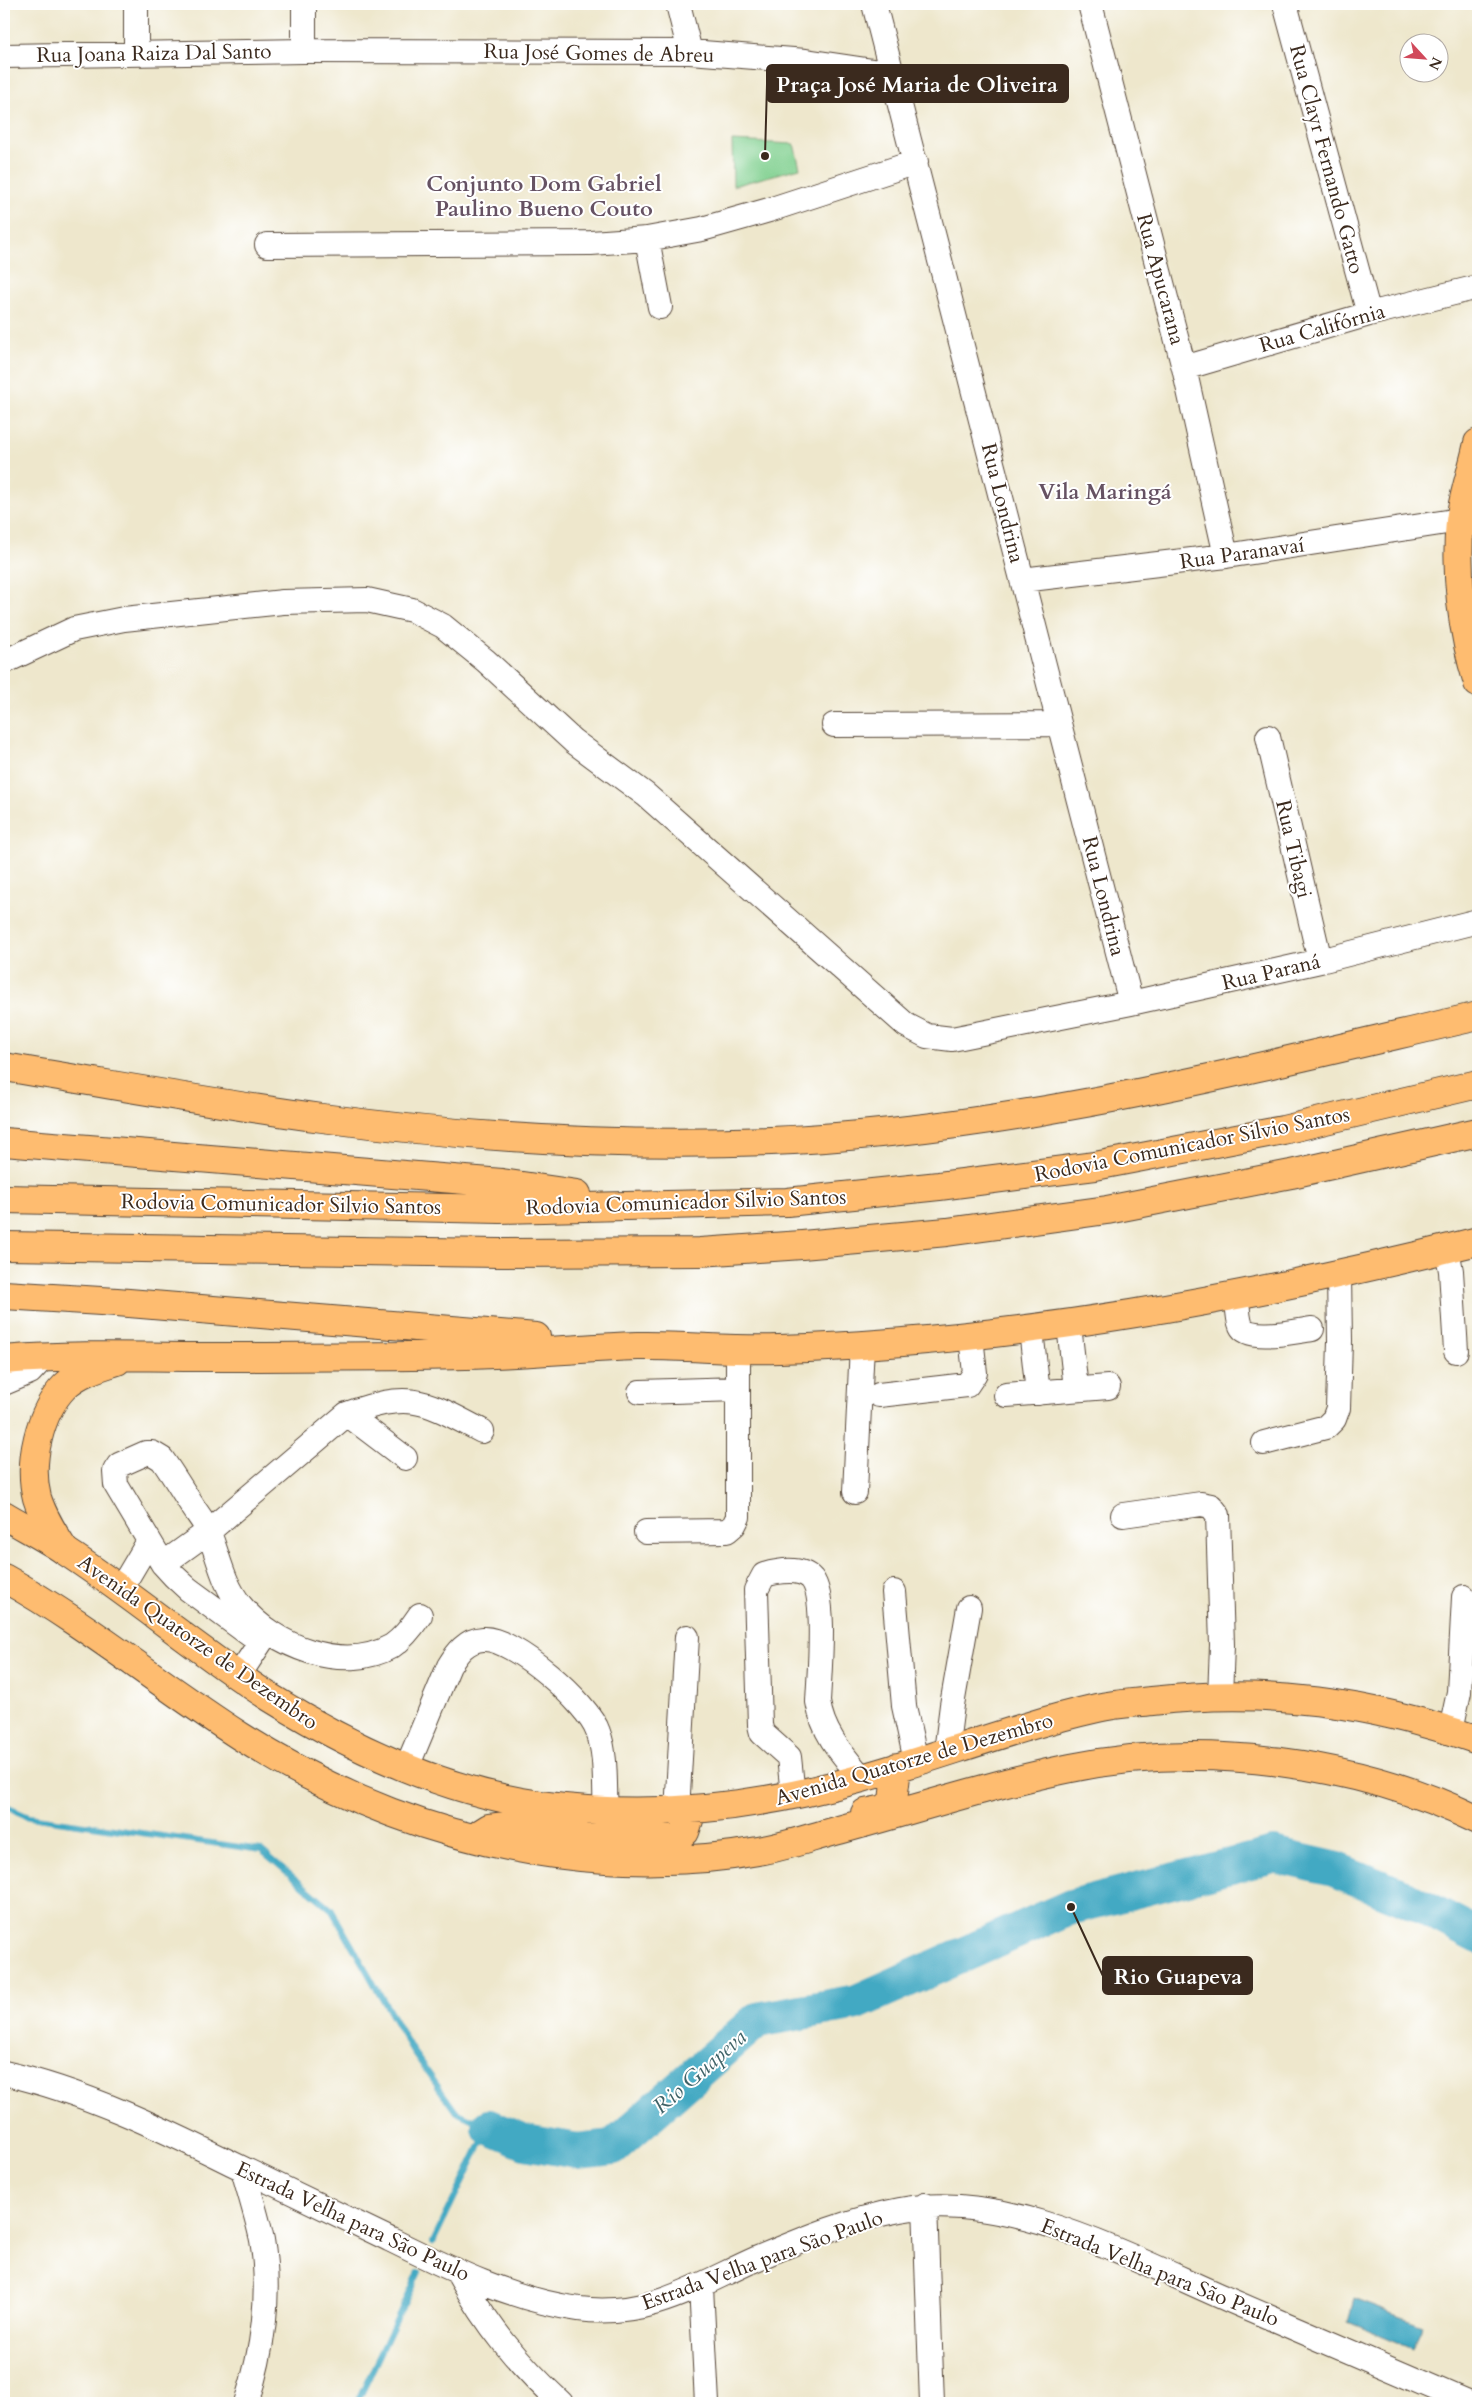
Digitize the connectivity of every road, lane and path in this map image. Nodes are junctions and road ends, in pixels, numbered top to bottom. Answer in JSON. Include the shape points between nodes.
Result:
{"nodes":[{"id":1,"x":136,"y":4,"type":"edge"},
{"id":2,"x":304,"y":4,"type":"edge"},
{"id":3,"x":678,"y":4,"type":"edge"},
{"id":4,"x":874,"y":4,"type":"edge"},
{"id":5,"x":1090,"y":4,"type":"edge"},
{"id":6,"x":1285,"y":4,"type":"edge"},
{"id":7,"x":304,"y":51,"type":"junction"},
{"id":8,"x":690,"y":52,"type":"junction"},
{"id":9,"x":136,"y":54,"type":"junction"},
{"id":10,"x":4,"y":56,"type":"edge"},
{"id":11,"x":893,"y":74,"type":"junction"},
{"id":12,"x":916,"y":162,"type":"junction"},
{"id":13,"x":647,"y":240,"type":"junction"},
{"id":14,"x":267,"y":245,"type":"dead end"},
{"id":15,"x":1472,"y":291,"type":"edge"},
{"id":16,"x":660,"y":308,"type":"dead end"},
{"id":17,"x":1369,"y":314,"type":"junction"},
{"id":18,"x":1184,"y":368,"type":"junction"},
{"id":19,"x":1478,"y":443,"type":"edge"},
{"id":20,"x":1460,"y":520,"type":"junction"},
{"id":21,"x":1226,"y":556,"type":"junction"},
{"id":22,"x":1022,"y":580,"type":"junction"},
{"id":23,"x":4,"y":662,"type":"edge"},
{"id":24,"x":1478,"y":683,"type":"edge"},
{"id":25,"x":1060,"y":724,"type":"junction"},
{"id":26,"x":834,"y":725,"type":"dead end"},
{"id":27,"x":1268,"y":737,"type":"dead end"},
{"id":28,"x":1478,"y":921,"type":"edge"},
{"id":29,"x":1320,"y":961,"type":"junction"},
{"id":30,"x":1131,"y":1003,"type":"junction"},
{"id":31,"x":1478,"y":1016,"type":"edge"},
{"id":32,"x":4,"y":1067,"type":"edge"},
{"id":33,"x":1478,"y":1084,"type":"edge"},
{"id":34,"x":1478,"y":1132,"type":"edge"},
{"id":35,"x":4,"y":1142,"type":"edge"},
{"id":36,"x":4,"y":1199,"type":"edge"},
{"id":37,"x":650,"y":1204,"type":"junction"},
{"id":38,"x":4,"y":1246,"type":"edge"},
{"id":39,"x":1477,"y":1246,"type":"edge"},
{"id":40,"x":1448,"y":1249,"type":"junction"},
{"id":41,"x":1339,"y":1274,"type":"junction"},
{"id":42,"x":1237,"y":1294,"type":"junction"},
{"id":43,"x":4,"y":1295,"type":"edge"},
{"id":44,"x":1069,"y":1325,"type":"junction"},
{"id":45,"x":1312,"y":1329,"type":"dead end"},
{"id":46,"x":1031,"y":1330,"type":"junction"},
{"id":47,"x":971,"y":1337,"type":"junction"},
{"id":48,"x":862,"y":1345,"type":"junction"},
{"id":49,"x":640,"y":1346,"type":"junction"},
{"id":50,"x":738,"y":1350,"type":"junction"},
{"id":51,"x":1456,"y":1351,"type":"dead end"},
{"id":52,"x":139,"y":1354,"type":"junction"},
{"id":53,"x":45,"y":1356,"type":"junction"},
{"id":54,"x":4,"y":1360,"type":"edge"},
{"id":55,"x":4,"y":1383,"type":"edge"},
{"id":56,"x":1108,"y":1387,"type":"dead end"},
{"id":57,"x":738,"y":1389,"type":"junction"},
{"id":58,"x":1076,"y":1389,"type":"junction"},
{"id":59,"x":640,"y":1392,"type":"dead end"},
{"id":60,"x":1038,"y":1393,"type":"junction"},
{"id":61,"x":879,"y":1395,"type":"dead end"},
{"id":62,"x":1006,"y":1395,"type":"dead end"},
{"id":63,"x":347,"y":1414,"type":"junction"},
{"id":64,"x":482,"y":1431,"type":"dead end"},
{"id":65,"x":1264,"y":1443,"type":"dead end"},
{"id":66,"x":405,"y":1458,"type":"dead end"},
{"id":67,"x":855,"y":1492,"type":"dead end"},
{"id":68,"x":4,"y":1515,"type":"edge"},
{"id":69,"x":1123,"y":1515,"type":"dead end"},
{"id":70,"x":209,"y":1531,"type":"junction"},
{"id":71,"x":646,"y":1532,"type":"dead end"},
{"id":72,"x":149,"y":1542,"type":"junction"},
{"id":73,"x":64,"y":1550,"type":"junction"},
{"id":74,"x":163,"y":1564,"type":"junction"},
{"id":75,"x":4,"y":1578,"type":"edge"},
{"id":76,"x":120,"y":1590,"type":"junction"},
{"id":77,"x":894,"y":1592,"type":"dead end"},
{"id":78,"x":1464,"y":1597,"type":"dead end"},
{"id":79,"x":969,"y":1608,"type":"dead end"},
{"id":80,"x":420,"y":1615,"type":"dead end"},
{"id":81,"x":264,"y":1637,"type":"junction"},
{"id":82,"x":686,"y":1637,"type":"dead end"},
{"id":83,"x":240,"y":1675,"type":"junction"},
{"id":84,"x":1220,"y":1697,"type":"junction"},
{"id":85,"x":1451,"y":1730,"type":"junction"},
{"id":86,"x":1478,"y":1740,"type":"edge"},
{"id":87,"x":946,"y":1752,"type":"junction"},
{"id":88,"x":907,"y":1764,"type":"junction"},
{"id":89,"x":407,"y":1767,"type":"junction"},
{"id":90,"x":862,"y":1778,"type":"junction"},
{"id":91,"x":793,"y":1795,"type":"junction"},
{"id":92,"x":606,"y":1811,"type":"junction"},
{"id":93,"x":684,"y":1811,"type":"junction"},
{"id":94,"x":1478,"y":1820,"type":"edge"},
{"id":95,"x":472,"y":1839,"type":"junction"},
{"id":96,"x":760,"y":1851,"type":"junction"},
{"id":97,"x":4,"y":2073,"type":"edge"},
{"id":98,"x":243,"y":2169,"type":"junction"},
{"id":99,"x":925,"y":2205,"type":"junction"},
{"id":100,"x":458,"y":2273,"type":"junction"},
{"id":101,"x":701,"y":2287,"type":"junction"},
{"id":102,"x":246,"y":2403,"type":"edge"},
{"id":103,"x":561,"y":2403,"type":"edge"},
{"id":104,"x":708,"y":2403,"type":"edge"},
{"id":105,"x":932,"y":2403,"type":"edge"},
{"id":106,"x":1468,"y":2403,"type":"edge"}],
"edges":[{"from":1,"to":9,"type":"street"},
{"from":2,"to":7,"type":"street"},
{"from":3,"to":8,"type":"street"},
{"from":4,"to":11,"type":"street","name":"Rua Londrina"},
{"from":5,"to":18,"type":"street","name":"Rua Apucarana"},
{"from":6,"to":17,"type":"street","name":"Rua Clayr Fernando Gatto"},
{"from":7,"to":8,"type":"street","name":"Rua José Gomes de Abreu"},
{"from":7,"to":9,"type":"street","name":"Rua Joana Raiza Dal Santo"},
{"from":8,"to":11,"type":"street","name":"Rua José Gomes de Abreu","via":[[806,61]]},
{"from":9,"to":10,"type":"street","name":"Rua Joana Raiza Dal Santo"},
{"from":11,"to":12,"type":"street","name":"Rua Londrina"},
{"from":12,"to":13,"type":"street","via":[[760,213]]},
{"from":12,"to":22,"type":"street","name":"Rua Londrina"},
{"from":13,"to":14,"type":"street"},
{"from":13,"to":16,"type":"street"},
{"from":15,"to":17,"type":"street","name":"Rua Califórnia"},
{"from":17,"to":18,"type":"street","name":"Rua Califórnia"},
{"from":18,"to":21,"type":"street","name":"Rua Apucarana"},
{"from":19,"to":20,"type":"main road"},
{"from":20,"to":21,"type":"street","name":"Rua Paranavaí"},
{"from":20,"to":24,"type":"main road","via":[[1460,587],[1470,657]]},
{"from":21,"to":22,"type":"street","name":"Rua Paranavaí"},
{"from":22,"to":25,"type":"street","name":"Rua Londrina"},
{"from":23,"to":30,"type":"street","name":"Rua Paraná","via":[[74,629],[124,619],[283,602],[367,600],[412,610],[443,626],[573,741],[646,795],[906,1025],[927,1036],[952,1039]]},
{"from":25,"to":26,"type":"street"},
{"from":25,"to":30,"type":"street","name":"Rua Londrina"},
{"from":27,"to":29,"type":"street","name":"Rua Tibagi"},
{"from":28,"to":29,"type":"street","name":"Rua Paraná"},
{"from":29,"to":30,"type":"street","name":"Rua Paraná"},
{"from":31,"to":32,"type":"main road","via":[[1040,1112],[934,1127],[769,1141],[617,1142],[452,1134],[320,1118]]},
{"from":33,"to":37,"type":"main road","name":"Rodovia Comunicador Silvio Santos","via":[[1283,1130],[1095,1166],[787,1202]]},
{"from":34,"to":38,"type":"main road","via":[[1291,1174],[1107,1210],[947,1232],[802,1245],[700,1252],[520,1253]]},
{"from":35,"to":37,"type":"main road","via":[[502,1183]]},
{"from":36,"to":37,"type":"main road","name":"Rodovia Comunicador Silvio Santos","via":[[500,1209]]},
{"from":39,"to":40,"type":"main road"},
{"from":40,"to":41,"type":"main road"},
{"from":40,"to":51,"type":"street"},
{"from":41,"to":42,"type":"main road"},
{"from":41,"to":65,"type":"street","via":[[1340,1351],[1338,1408],[1334,1419],[1326,1427]]},
{"from":42,"to":44,"type":"main road"},
{"from":42,"to":45,"type":"street","via":[[1241,1326],[1248,1332],[1258,1335]]},
{"from":43,"to":49,"type":"main road"},
{"from":44,"to":46,"type":"main road"},
{"from":44,"to":58,"type":"street"},
{"from":46,"to":47,"type":"main road"},
{"from":46,"to":60,"type":"street"},
{"from":47,"to":48,"type":"main road"},
{"from":47,"to":61,"type":"street","via":[[976,1373],[967,1385]]},
{"from":48,"to":50,"type":"main road"},
{"from":48,"to":67,"type":"street"},
{"from":49,"to":50,"type":"main road"},
{"from":49,"to":52,"type":"main road","via":[[469,1355],[213,1357]]},
{"from":50,"to":57,"type":"street"},
{"from":52,"to":53,"type":"main road"},
{"from":52,"to":73,"type":"main road","via":[[88,1370],[66,1386],[52,1404],[41,1427],[34,1472],[37,1498]]},
{"from":53,"to":54,"type":"main road"},
{"from":53,"to":55,"type":"street","via":[[30,1372]]},
{"from":56,"to":58,"type":"street"},
{"from":57,"to":59,"type":"street"},
{"from":57,"to":71,"type":"street","via":[[738,1516],[734,1526],[727,1531]]},
{"from":58,"to":60,"type":"street"},
{"from":60,"to":62,"type":"street"},
{"from":63,"to":64,"type":"street","via":[[396,1400],[413,1401],[430,1404]]},
{"from":63,"to":66,"type":"street"},
{"from":63,"to":70,"type":"street"},
{"from":68,"to":73,"type":"main road","name":"Avenida Quatorze de Dezembro"},
{"from":69,"to":84,"type":"street","via":[[1201,1504],[1211,1506],[1218,1515],[1222,1645]]},
{"from":70,"to":72,"type":"street","via":[[162,1459],[146,1453],[119,1465],[115,1477],[116,1485]]},
{"from":70,"to":74,"type":"street"},
{"from":70,"to":81,"type":"street","via":[[227,1586]]},
{"from":72,"to":74,"type":"street"},
{"from":72,"to":76,"type":"street"},
{"from":73,"to":76,"type":"main road","name":"Avenida Quatorze de Dezembro"},
{"from":74,"to":81,"type":"street","via":[[188,1589]]},
{"from":75,"to":95,"type":"main road","via":[[47,1602],[240,1736],[310,1777],[364,1803]]},
{"from":76,"to":83,"type":"main road","name":"Avenida Quatorze de Dezembro"},
{"from":77,"to":88,"type":"street"},
{"from":78,"to":85,"type":"street","via":[[1458,1692]]},
{"from":79,"to":87,"type":"street"},
{"from":80,"to":81,"type":"street","via":[[405,1635],[391,1646],[372,1654],[344,1657],[314,1653]]},
{"from":81,"to":83,"type":"street"},
{"from":82,"to":93,"type":"street"},
{"from":83,"to":89,"type":"main road","name":"Avenida Quatorze de Dezembro","via":[[326,1730],[380,1758]]},
{"from":84,"to":85,"type":"main road","name":"Avenida Quatorze de Dezembro","via":[[1315,1699],[1371,1709]]},
{"from":84,"to":87,"type":"main road","name":"Avenida Quatorze de Dezembro","via":[[1186,1697],[1101,1707],[1030,1725]]},
{"from":85,"to":86,"type":"main road","name":"Avenida Quatorze de Dezembro"},
{"from":87,"to":88,"type":"main road","name":"Avenida Quatorze de Dezembro"},
{"from":88,"to":90,"type":"main road","name":"Avenida Quatorze de Dezembro"},
{"from":88,"to":96,"type":"main road","via":[[895,1796],[885,1809],[765,1836]]},
{"from":89,"to":92,"type":"main road","name":"Avenida Quatorze de Dezembro","via":[[464,1788],[539,1805]]},
{"from":89,"to":92,"type":"street","via":[[456,1654],[469,1642],[483,1639],[500,1642],[515,1648],[577,1700],[590,1716],[599,1732],[603,1754]]},
{"from":90,"to":91,"type":"main road","name":"Avenida Quatorze de Dezembro"},
{"from":90,"to":91,"type":"street","via":[[828,1736],[820,1716],[820,1594],[811,1578],[803,1573],[771,1573],[764,1575],[756,1590],[758,1712],[762,1733],[789,1757]]},
{"from":91,"to":93,"type":"main road","name":"Avenida Quatorze de Dezembro","via":[[742,1806]]},
{"from":92,"to":93,"type":"main road","name":"Avenida Quatorze de Dezembro"},
{"from":93,"to":95,"type":"main road","via":[[685,1832],[676,1839],[586,1838],[497,1826]]},
{"from":94,"to":96,"type":"main road","via":[[1410,1792],[1305,1766],[1187,1757],[1123,1760],[1075,1767]]},
{"from":95,"to":96,"type":"main road","via":[[556,1854],[606,1858],[676,1859]]},
{"from":97,"to":98,"type":"street","name":"Estrada Velha para São Paulo","via":[[101,2104]]},
{"from":98,"to":100,"type":"street","name":"Estrada Velha para São Paulo"},
{"from":98,"to":102,"type":"street","via":[[262,2240],[265,2279],[259,2357]]},
{"from":99,"to":101,"type":"street","name":"Estrada Velha para São Paulo","via":[[859,2220],[802,2240]]},
{"from":99,"to":105,"type":"street"},
{"from":99,"to":106,"type":"street","name":"Estrada Velha para São Paulo","via":[[991,2209],[1073,2233]]},
{"from":100,"to":101,"type":"street","name":"Estrada Velha para São Paulo","via":[[525,2296],[577,2309],[637,2308]]},
{"from":100,"to":103,"type":"street","via":[[479,2312],[504,2346]]},
{"from":101,"to":104,"type":"street"}]}
